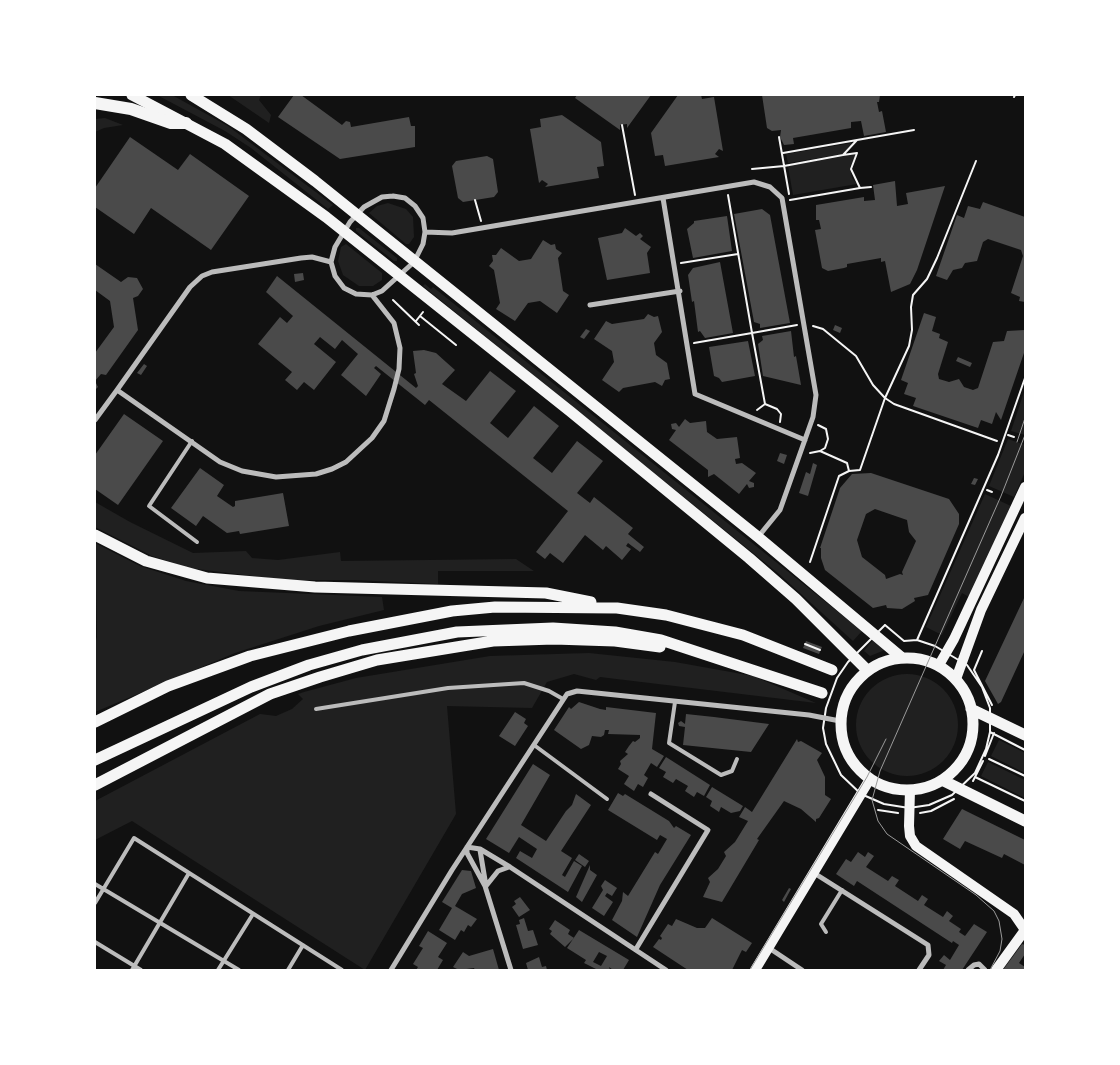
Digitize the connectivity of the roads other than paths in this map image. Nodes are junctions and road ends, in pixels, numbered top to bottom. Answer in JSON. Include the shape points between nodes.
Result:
{"nodes":[{"id":1,"x":132,"y":95,"type":"edge"},
{"id":2,"x":190,"y":95,"type":"edge"},
{"id":3,"x":95,"y":103,"type":"edge"},
{"id":4,"x":186,"y":123,"type":"junction"},
{"id":5,"x":663,"y":198,"type":"junction"},
{"id":6,"x":356,"y":215,"type":"junction"},
{"id":7,"x":344,"y":230,"type":"junction"},
{"id":8,"x":425,"y":232,"type":"junction"},
{"id":9,"x":331,"y":262,"type":"junction"},
{"id":10,"x":414,"y":262,"type":"junction"},
{"id":11,"x":400,"y":276,"type":"junction"},
{"id":12,"x":680,"y":291,"type":"junction"},
{"id":13,"x":372,"y":295,"type":"junction"},
{"id":14,"x":590,"y":304,"type":"dead end"},
{"id":15,"x":118,"y":390,"type":"junction"},
{"id":16,"x":95,"y":420,"type":"edge"},
{"id":17,"x":805,"y":440,"type":"junction"},
{"id":18,"x":192,"y":442,"type":"junction"},
{"id":19,"x":1025,"y":487,"type":"edge"},
{"id":20,"x":1025,"y":518,"type":"edge"},
{"id":21,"x":95,"y":535,"type":"edge"},
{"id":22,"x":758,"y":537,"type":"junction"},
{"id":23,"x":197,"y":542,"type":"dead end"},
{"id":24,"x":617,"y":608,"type":"junction"},
{"id":25,"x":712,"y":655,"type":"junction"},
{"id":26,"x":902,"y":657,"type":"junction"},
{"id":27,"x":939,"y":665,"type":"junction"},
{"id":28,"x":832,"y":670,"type":"dead end"},
{"id":29,"x":867,"y":670,"type":"junction"},
{"id":30,"x":956,"y":679,"type":"junction"},
{"id":31,"x":822,"y":692,"type":"dead end"},
{"id":32,"x":563,"y":699,"type":"junction"},
{"id":33,"x":675,"y":702,"type":"junction"},
{"id":34,"x":316,"y":709,"type":"dead end"},
{"id":35,"x":971,"y":709,"type":"junction"},
{"id":36,"x":840,"y":721,"type":"junction"},
{"id":37,"x":95,"y":722,"type":"edge"},
{"id":38,"x":1025,"y":735,"type":"edge"},
{"id":39,"x":534,"y":746,"type":"junction"},
{"id":40,"x":737,"y":759,"type":"dead end"},
{"id":41,"x":95,"y":760,"type":"edge"},
{"id":42,"x":870,"y":779,"type":"junction"},
{"id":43,"x":942,"y":780,"type":"junction"},
{"id":44,"x":95,"y":785,"type":"edge"},
{"id":45,"x":910,"y":790,"type":"junction"},
{"id":46,"x":651,"y":794,"type":"dead end"},
{"id":47,"x":608,"y":799,"type":"dead end"},
{"id":48,"x":1025,"y":821,"type":"edge"},
{"id":49,"x":467,"y":847,"type":"junction"},
{"id":50,"x":480,"y":849,"type":"junction"},
{"id":51,"x":510,"y":867,"type":"junction"},
{"id":52,"x":189,"y":873,"type":"junction"},
{"id":53,"x":814,"y":873,"type":"junction"},
{"id":54,"x":95,"y":884,"type":"edge"},
{"id":55,"x":486,"y":886,"type":"junction"},
{"id":56,"x":103,"y":889,"type":"junction"},
{"id":57,"x":842,"y":890,"type":"junction"},
{"id":58,"x":95,"y":903,"type":"edge"},
{"id":59,"x":253,"y":914,"type":"junction"},
{"id":60,"x":160,"y":923,"type":"junction"},
{"id":61,"x":1025,"y":930,"type":"edge"},
{"id":62,"x":826,"y":932,"type":"dead end"},
{"id":63,"x":95,"y":942,"type":"edge"},
{"id":64,"x":303,"y":945,"type":"junction"},
{"id":65,"x":769,"y":948,"type":"junction"},
{"id":66,"x":636,"y":949,"type":"junction"},
{"id":67,"x":224,"y":961,"type":"junction"},
{"id":68,"x":134,"y":968,"type":"edge"},
{"id":69,"x":142,"y":970,"type":"edge"},
{"id":70,"x":218,"y":970,"type":"edge"},
{"id":71,"x":238,"y":970,"type":"edge"},
{"id":72,"x":288,"y":970,"type":"edge"},
{"id":73,"x":342,"y":970,"type":"edge"},
{"id":74,"x":391,"y":970,"type":"edge"},
{"id":75,"x":511,"y":970,"type":"edge"},
{"id":76,"x":666,"y":970,"type":"edge"},
{"id":77,"x":755,"y":970,"type":"edge"},
{"id":78,"x":802,"y":970,"type":"edge"},
{"id":79,"x":919,"y":970,"type":"edge"},
{"id":80,"x":968,"y":970,"type":"edge"},
{"id":81,"x":985,"y":970,"type":"edge"},
{"id":82,"x":996,"y":970,"type":"edge"}],
"edges":[{"from":1,"to":4,"type":"main road"},
{"from":2,"to":6,"type":"main road","via":[[246,129]]},
{"from":3,"to":4,"type":"highway","via":[[131,109],[171,124]]},
{"from":4,"to":7,"type":"main road","via":[[225,144]]},
{"from":5,"to":8,"type":"street","via":[[452,233]]},
{"from":5,"to":12,"type":"street"},
{"from":5,"to":17,"type":"street","via":[[754,182],[770,187],[782,198],[816,395]]},
{"from":6,"to":7,"type":"street"},
{"from":6,"to":8,"type":"street","via":[[382,197],[405,198],[416,206],[423,218]]},
{"from":6,"to":10,"type":"main road"},
{"from":7,"to":9,"type":"street"},
{"from":7,"to":11,"type":"main road"},
{"from":8,"to":10,"type":"street"},
{"from":9,"to":13,"type":"street","via":[[335,276],[344,288],[356,294]]},
{"from":9,"to":15,"type":"street","via":[[301,258],[202,276],[190,286]]},
{"from":10,"to":11,"type":"street"},
{"from":10,"to":22,"type":"main road"},
{"from":11,"to":13,"type":"street"},
{"from":11,"to":29,"type":"main road","via":[[749,558],[796,599],[851,660]]},
{"from":12,"to":14,"type":"street"},
{"from":12,"to":17,"type":"street","via":[[695,394]]},
{"from":13,"to":18,"type":"street","via":[[394,323],[400,348],[399,368],[384,421],[372,438],[346,462],[316,474],[276,477],[242,471],[220,462]]},
{"from":15,"to":16,"type":"street"},
{"from":15,"to":18,"type":"street"},
{"from":17,"to":22,"type":"street","via":[[780,510]]},
{"from":18,"to":23,"type":"lane","via":[[148,506]]},
{"from":19,"to":27,"type":"main road"},
{"from":20,"to":30,"type":"main road","via":[[988,594]]},
{"from":21,"to":24,"type":"main road","via":[[146,561],[207,578],[315,587],[546,593]]},
{"from":22,"to":26,"type":"main road"},
{"from":24,"to":28,"type":"main road","via":[[666,615],[743,635]]},
{"from":24,"to":37,"type":"main road","via":[[495,607],[452,611],[349,631],[241,660],[168,686]]},
{"from":25,"to":31,"type":"main road"},
{"from":25,"to":41,"type":"main road","via":[[661,640],[616,632],[553,628],[457,632],[407,640],[335,658],[250,687]]},
{"from":25,"to":44,"type":"main road","via":[[615,641],[554,639],[493,641],[376,660],[270,694]]},
{"from":26,"to":27,"type":"main road"},
{"from":26,"to":29,"type":"main road","via":[[884,661]]},
{"from":27,"to":30,"type":"main road"},
{"from":29,"to":36,"type":"main road","via":[[846,698]]},
{"from":30,"to":35,"type":"main road"},
{"from":32,"to":33,"type":"street","via":[[577,691]]},
{"from":32,"to":34,"type":"lane","via":[[549,690],[524,683],[448,688]]},
{"from":32,"to":39,"type":"street"},
{"from":33,"to":36,"type":"street"},
{"from":33,"to":40,"type":"lane","via":[[668,743],[721,775],[732,771]]},
{"from":35,"to":38,"type":"main road","via":[[992,714]]},
{"from":35,"to":43,"type":"main road","via":[[972,735],[968,749],[961,762]]},
{"from":36,"to":42,"type":"main road","via":[[842,742],[848,756]]},
{"from":39,"to":47,"type":"lane"},
{"from":39,"to":49,"type":"street"},
{"from":42,"to":45,"type":"main road","via":[[893,789]]},
{"from":42,"to":53,"type":"main road"},
{"from":43,"to":45,"type":"main road","via":[[928,787]]},
{"from":43,"to":48,"type":"main road"},
{"from":45,"to":61,"type":"main road","via":[[910,836],[916,846],[1014,914]]},
{"from":46,"to":66,"type":"street","via":[[708,830]]},
{"from":49,"to":50,"type":"street"},
{"from":49,"to":55,"type":"street"},
{"from":49,"to":74,"type":"street"},
{"from":50,"to":51,"type":"street"},
{"from":50,"to":55,"type":"street"},
{"from":51,"to":55,"type":"street","via":[[494,873]]},
{"from":51,"to":66,"type":"street"},
{"from":52,"to":56,"type":"lane","via":[[134,838]]},
{"from":52,"to":59,"type":"lane"},
{"from":52,"to":60,"type":"lane"},
{"from":53,"to":57,"type":"street"},
{"from":53,"to":65,"type":"main road"},
{"from":54,"to":56,"type":"lane"},
{"from":55,"to":75,"type":"street"},
{"from":56,"to":58,"type":"lane"},
{"from":56,"to":60,"type":"lane"},
{"from":57,"to":62,"type":"lane","via":[[821,924]]},
{"from":57,"to":79,"type":"street","via":[[928,945],[929,955]]},
{"from":59,"to":64,"type":"lane"},
{"from":59,"to":67,"type":"lane"},
{"from":60,"to":67,"type":"lane"},
{"from":60,"to":68,"type":"lane"},
{"from":61,"to":82,"type":"main road"},
{"from":63,"to":68,"type":"lane"},
{"from":64,"to":72,"type":"lane"},
{"from":64,"to":73,"type":"lane"},
{"from":65,"to":77,"type":"main road"},
{"from":65,"to":78,"type":"street"},
{"from":66,"to":76,"type":"street"},
{"from":67,"to":70,"type":"lane"},
{"from":67,"to":71,"type":"lane"},
{"from":68,"to":69,"type":"lane"},
{"from":80,"to":81,"type":"street","via":[[979,964]]}]}
